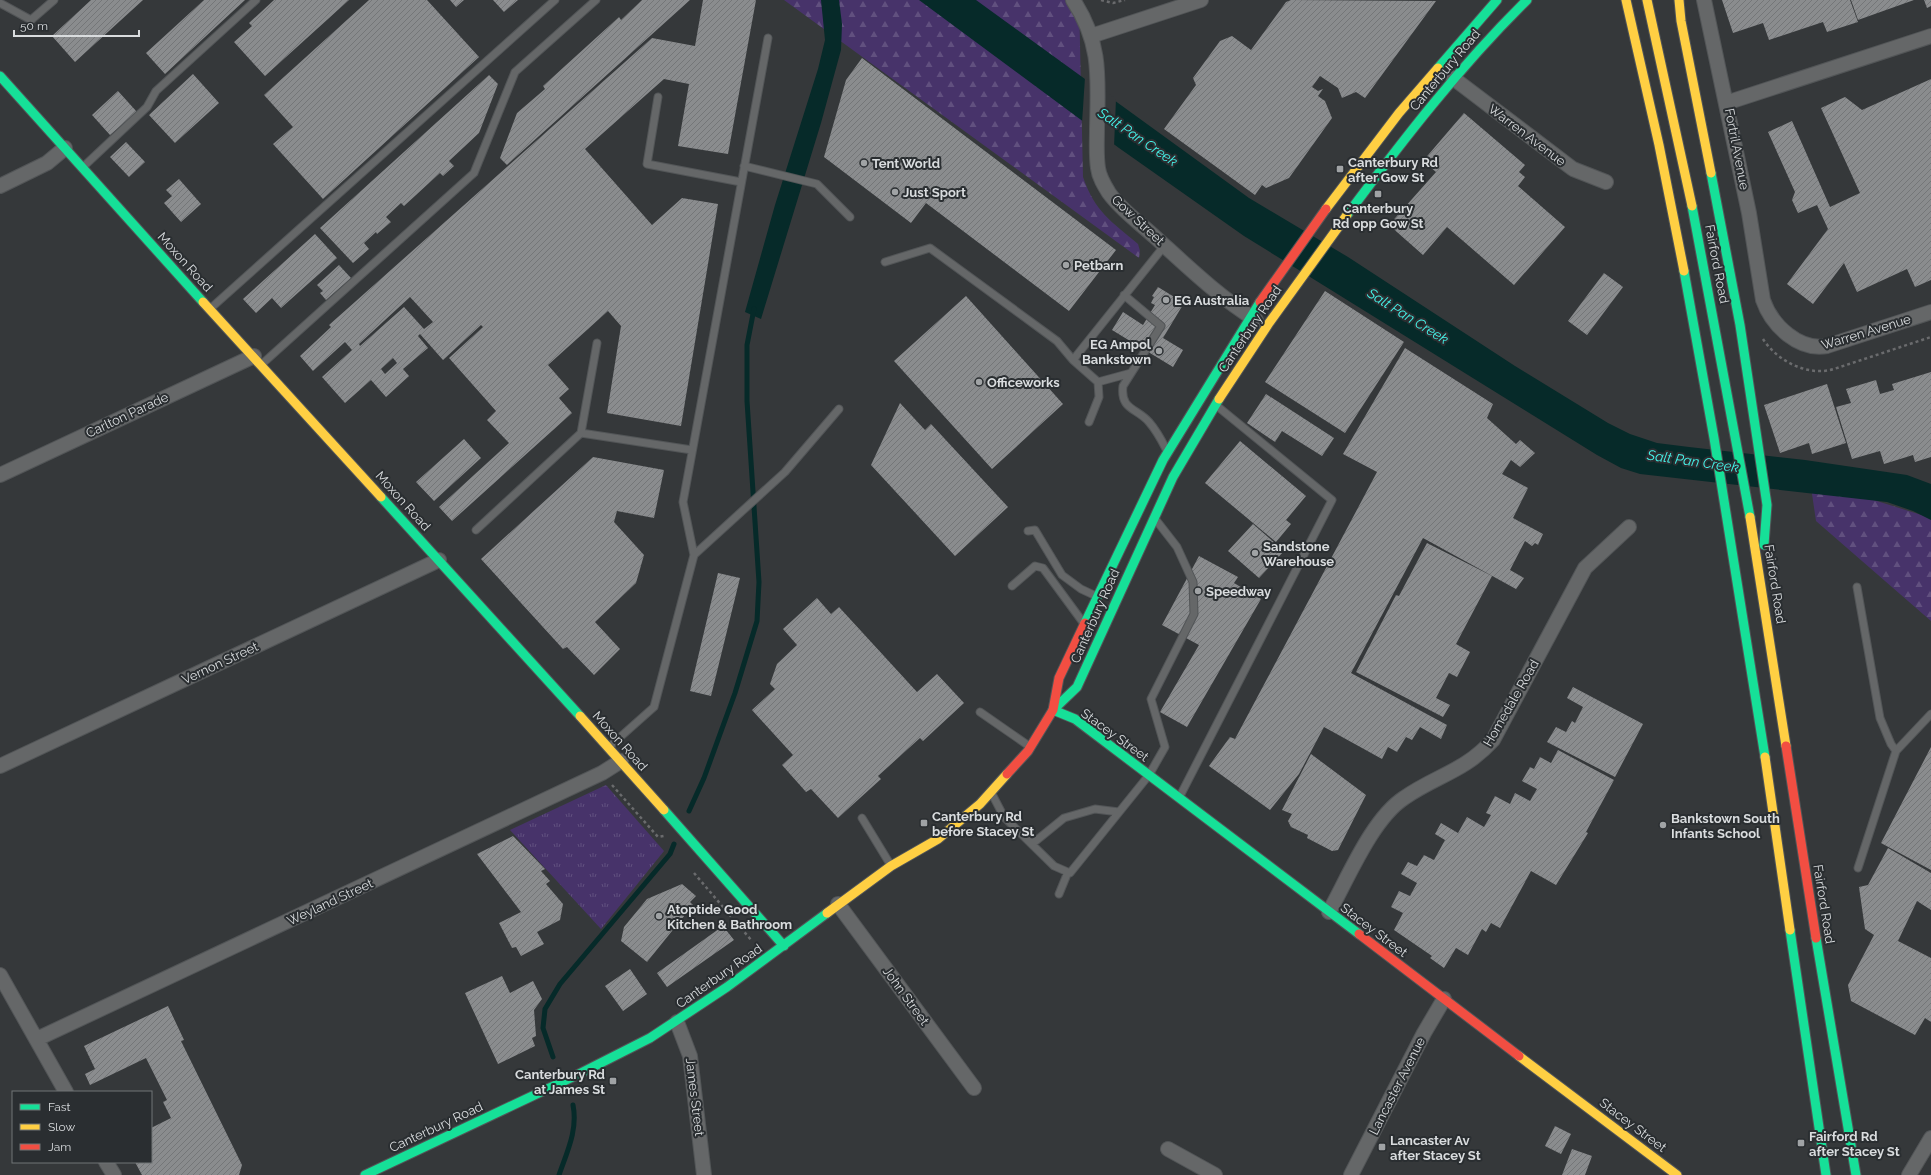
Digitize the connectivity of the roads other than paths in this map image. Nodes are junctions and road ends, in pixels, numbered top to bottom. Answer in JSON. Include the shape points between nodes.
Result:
{"nodes":[{"id":1,"x":54,"y":0,"type":"edge"},
{"id":2,"x":256,"y":0,"type":"edge"},
{"id":3,"x":555,"y":0,"type":"edge"},
{"id":4,"x":596,"y":0,"type":"edge"},
{"id":5,"x":1073,"y":0,"type":"edge"},
{"id":6,"x":1201,"y":0,"type":"edge"},
{"id":7,"x":1497,"y":0,"type":"edge"},
{"id":8,"x":1527,"y":0,"type":"edge"},
{"id":9,"x":1626,"y":0,"type":"edge"},
{"id":10,"x":1648,"y":0,"type":"edge"},
{"id":11,"x":1679,"y":0,"type":"edge"},
{"id":12,"x":1704,"y":0,"type":"edge"},
{"id":13,"x":0,"y":3,"type":"edge"},
{"id":14,"x":1472,"y":14,"type":"dead end"},
{"id":15,"x":1092,"y":36,"type":"junction"},
{"id":16,"x":1467,"y":36,"type":"junction"},
{"id":17,"x":1931,"y":36,"type":"edge"},
{"id":18,"x":768,"y":38,"type":"dead end"},
{"id":19,"x":0,"y":76,"type":"edge"},
{"id":20,"x":1453,"y":78,"type":"junction"},
{"id":21,"x":658,"y":97,"type":"dead end"},
{"id":22,"x":1726,"y":103,"type":"junction"},
{"id":23,"x":65,"y":148,"type":"junction"},
{"id":24,"x":744,"y":166,"type":"junction"},
{"id":25,"x":82,"y":167,"type":"junction"},
{"id":26,"x":741,"y":182,"type":"junction"},
{"id":27,"x":1606,"y":182,"type":"dead end"},
{"id":28,"x":0,"y":186,"type":"edge"},
{"id":29,"x":850,"y":217,"type":"dead end"},
{"id":30,"x":1165,"y":245,"type":"junction"},
{"id":31,"x":884,"y":262,"type":"dead end"},
{"id":32,"x":1124,"y":295,"type":"junction"},
{"id":33,"x":210,"y":309,"type":"junction"},
{"id":34,"x":1931,"y":312,"type":"edge"},
{"id":35,"x":1250,"y":316,"type":"junction"},
{"id":36,"x":1267,"y":326,"type":"junction"},
{"id":37,"x":1782,"y":330,"type":"joint"},
{"id":38,"x":597,"y":343,"type":"dead end"},
{"id":39,"x":258,"y":360,"type":"junction"},
{"id":40,"x":1073,"y":360,"type":"junction"},
{"id":41,"x":1131,"y":373,"type":"junction"},
{"id":42,"x":1098,"y":382,"type":"junction"},
{"id":43,"x":1216,"y":404,"type":"junction"},
{"id":44,"x":839,"y":409,"type":"dead end"},
{"id":45,"x":1089,"y":422,"type":"dead end"},
{"id":46,"x":581,"y":433,"type":"junction"},
{"id":47,"x":692,"y":450,"type":"junction"},
{"id":48,"x":1167,"y":453,"type":"junction"},
{"id":49,"x":0,"y":475,"type":"edge"},
{"id":50,"x":1154,"y":516,"type":"junction"},
{"id":51,"x":1629,"y":526,"type":"dead end"},
{"id":52,"x":476,"y":530,"type":"dead end"},
{"id":53,"x":1028,"y":531,"type":"dead end"},
{"id":54,"x":694,"y":555,"type":"junction"},
{"id":55,"x":439,"y":560,"type":"junction"},
{"id":56,"x":1761,"y":578,"type":"junction"},
{"id":57,"x":1012,"y":586,"type":"dead end"},
{"id":58,"x":1857,"y":587,"type":"dead end"},
{"id":59,"x":1097,"y":597,"type":"junction"},
{"id":60,"x":1084,"y":624,"type":"junction"},
{"id":61,"x":1053,"y":710,"type":"junction"},
{"id":62,"x":980,"y":712,"type":"dead end"},
{"id":63,"x":1931,"y":714,"type":"edge"},
{"id":64,"x":609,"y":747,"type":"junction"},
{"id":65,"x":1030,"y":748,"type":"junction"},
{"id":66,"x":1896,"y":750,"type":"junction"},
{"id":67,"x":621,"y":761,"type":"junction"},
{"id":68,"x":0,"y":766,"type":"edge"},
{"id":69,"x":1149,"y":775,"type":"junction"},
{"id":70,"x":991,"y":792,"type":"junction"},
{"id":71,"x":1179,"y":798,"type":"junction"},
{"id":72,"x":1119,"y":812,"type":"junction"},
{"id":73,"x":862,"y":818,"type":"dead end"},
{"id":74,"x":1032,"y":844,"type":"junction"},
{"id":75,"x":891,"y":866,"type":"junction"},
{"id":76,"x":1858,"y":868,"type":"dead end"},
{"id":77,"x":1068,"y":872,"type":"junction"},
{"id":78,"x":1059,"y":894,"type":"dead end"},
{"id":79,"x":838,"y":904,"type":"junction"},
{"id":80,"x":1329,"y":912,"type":"junction"},
{"id":81,"x":784,"y":946,"type":"junction"},
{"id":82,"x":0,"y":975,"type":"edge"},
{"id":83,"x":1444,"y":999,"type":"junction"},
{"id":84,"x":677,"y":1022,"type":"junction"},
{"id":85,"x":37,"y":1040,"type":"junction"},
{"id":86,"x":974,"y":1088,"type":"dead end"},
{"id":87,"x":65,"y":1091,"type":"edge"},
{"id":88,"x":1931,"y":1138,"type":"edge"},
{"id":89,"x":1168,"y":1149,"type":"dead end"},
{"id":90,"x":107,"y":1163,"type":"edge"},
{"id":91,"x":114,"y":1175,"type":"edge"},
{"id":92,"x":366,"y":1175,"type":"edge"},
{"id":93,"x":704,"y":1175,"type":"edge"},
{"id":94,"x":1215,"y":1175,"type":"edge"},
{"id":95,"x":1351,"y":1175,"type":"edge"},
{"id":96,"x":1677,"y":1175,"type":"edge"},
{"id":97,"x":1826,"y":1175,"type":"edge"},
{"id":98,"x":1856,"y":1175,"type":"edge"},
{"id":99,"x":1909,"y":1175,"type":"edge"}],
"edges":[{"from":1,"to":13,"type":"lane","via":[[31,20]]},
{"from":2,"to":25,"type":"lane","via":[[156,90],[147,107]]},
{"from":3,"to":33,"type":"lane"},
{"from":4,"to":39,"type":"lane","via":[[515,72],[474,173]]},
{"from":5,"to":15,"type":"street","name":"Gow Street"},
{"from":6,"to":15,"type":"street"},
{"from":7,"to":16,"type":"main road","name":"Canterbury Road"},
{"from":8,"to":20,"type":"main road","name":"Canterbury Road"},
{"from":9,"to":97,"type":"main road","via":[[1671,207],[1726,501],[1760,712]]},
{"from":10,"to":56,"type":"main road","name":"Fairford Road","via":[[1700,243]]},
{"from":11,"to":56,"type":"main road","via":[[1740,325],[1767,505]]},
{"from":12,"to":22,"type":"street"},
{"from":14,"to":16,"type":"main road"},
{"from":15,"to":30,"type":"street","name":"Gow Street","via":[[1097,56],[1097,155],[1100,178],[1110,194]]},
{"from":16,"to":35,"type":"main road","name":"Canterbury Road","via":[[1399,113],[1310,230]]},
{"from":17,"to":22,"type":"street","name":"Fortril Avenue"},
{"from":18,"to":24,"type":"lane"},
{"from":19,"to":23,"type":"main road","name":"Moxon Road"},
{"from":20,"to":27,"type":"street","name":"Warren Avenue","via":[[1573,169]]},
{"from":20,"to":36,"type":"main road","name":"Canterbury Road","via":[[1328,240]]},
{"from":21,"to":26,"type":"lane","via":[[647,164]]},
{"from":22,"to":37,"type":"street","name":"Fortril Avenue","via":[[1754,236],[1763,300],[1768,314]]},
{"from":23,"to":25,"type":"main road","name":"Moxon Road"},
{"from":23,"to":28,"type":"street","via":[[47,163]]},
{"from":24,"to":26,"type":"lane"},
{"from":24,"to":29,"type":"lane","via":[[817,184]]},
{"from":25,"to":33,"type":"main road","name":"Moxon Road"},
{"from":26,"to":47,"type":"lane"},
{"from":30,"to":32,"type":"lane"},
{"from":30,"to":35,"type":"street","name":"Gow Street"},
{"from":31,"to":40,"type":"lane","via":[[930,248],[1057,341]]},
{"from":32,"to":40,"type":"lane"},
{"from":32,"to":41,"type":"lane","via":[[1161,326]]},
{"from":33,"to":39,"type":"main road","name":"Moxon Road"},
{"from":34,"to":37,"type":"street","name":"Warren Avenue","via":[[1817,348],[1808,346]]},
{"from":35,"to":36,"type":"street","name":"Gow Street"},
{"from":35,"to":48,"type":"main road","name":"Canterbury Road"},
{"from":36,"to":43,"type":"main road","name":"Canterbury Road"},
{"from":38,"to":46,"type":"lane"},
{"from":39,"to":49,"type":"street","name":"Carlton Parade"},
{"from":39,"to":55,"type":"main road","name":"Moxon Road"},
{"from":40,"to":42,"type":"lane"},
{"from":41,"to":42,"type":"lane"},
{"from":41,"to":48,"type":"lane","via":[[1123,386],[1125,402],[1148,421],[1160,437]]},
{"from":42,"to":45,"type":"lane","via":[[1099,397]]},
{"from":43,"to":50,"type":"main road","name":"Canterbury Road","via":[[1190,445]]},
{"from":43,"to":71,"type":"lane","via":[[1332,500]]},
{"from":44,"to":54,"type":"lane","via":[[785,472]]},
{"from":46,"to":47,"type":"lane"},
{"from":46,"to":52,"type":"lane"},
{"from":47,"to":54,"type":"lane","via":[[683,502]]},
{"from":48,"to":59,"type":"main road","name":"Canterbury Road"},
{"from":50,"to":61,"type":"main road","name":"Canterbury Road","via":[[1077,687]]},
{"from":50,"to":69,"type":"lane","via":[[1177,547],[1193,582],[1194,614],[1151,699],[1166,747]]},
{"from":51,"to":80,"type":"street","name":"Homedale Road","via":[[1585,568],[1493,740],[1480,755],[1404,797],[1390,809],[1378,822]]},
{"from":53,"to":59,"type":"lane","via":[[1035,530],[1062,575]]},
{"from":54,"to":64,"type":"lane","via":[[654,707]]},
{"from":55,"to":64,"type":"main road","name":"Moxon Road"},
{"from":55,"to":68,"type":"street","name":"Vernon Street"},
{"from":56,"to":98,"type":"main road","name":"Fairford Road","via":[[1808,889]]},
{"from":57,"to":60,"type":"lane","via":[[1035,566],[1043,568]]},
{"from":58,"to":66,"type":"lane","via":[[1880,718]]},
{"from":59,"to":60,"type":"main road","name":"Canterbury Road"},
{"from":60,"to":61,"type":"main road","name":"Canterbury Road","via":[[1060,678]]},
{"from":61,"to":65,"type":"main road","name":"Canterbury Road"},
{"from":61,"to":69,"type":"main road","name":"Stacey Street","via":[[1075,719]]},
{"from":62,"to":65,"type":"lane"},
{"from":63,"to":66,"type":"lane"},
{"from":64,"to":67,"type":"main road","name":"Moxon Road"},
{"from":65,"to":70,"type":"main road","name":"Canterbury Road"},
{"from":66,"to":76,"type":"lane"},
{"from":67,"to":81,"type":"main road","name":"Moxon Road"},
{"from":67,"to":85,"type":"street","name":"Weyland Street","via":[[602,773]]},
{"from":69,"to":71,"type":"main road","name":"Stacey Street"},
{"from":69,"to":72,"type":"lane"},
{"from":70,"to":74,"type":"lane","via":[[1004,817]]},
{"from":70,"to":75,"type":"main road","name":"Canterbury Road","via":[[938,839]]},
{"from":71,"to":80,"type":"main road","name":"Stacey Street"},
{"from":72,"to":74,"type":"lane","via":[[1095,809],[1064,818]]},
{"from":72,"to":77,"type":"lane","via":[[1073,870]]},
{"from":73,"to":75,"type":"lane"},
{"from":74,"to":77,"type":"lane","via":[[1054,866]]},
{"from":75,"to":79,"type":"main road","name":"Canterbury Road"},
{"from":77,"to":78,"type":"lane"},
{"from":79,"to":81,"type":"main road","name":"Canterbury Road"},
{"from":79,"to":86,"type":"street","name":"John Street"},
{"from":80,"to":83,"type":"main road","name":"Stacey Street"},
{"from":81,"to":84,"type":"main road","name":"Canterbury Road"},
{"from":82,"to":85,"type":"street"},
{"from":83,"to":95,"type":"street","name":"Lancaster Avenue"},
{"from":83,"to":96,"type":"main road","name":"Stacey Street"},
{"from":84,"to":92,"type":"main road","name":"Canterbury Road","via":[[619,1054]]},
{"from":84,"to":93,"type":"street","name":"James Street","via":[[690,1056]]},
{"from":85,"to":87,"type":"street"},
{"from":88,"to":99,"type":"street"},
{"from":89,"to":94,"type":"street"},
{"from":90,"to":91,"type":"street"}]}
